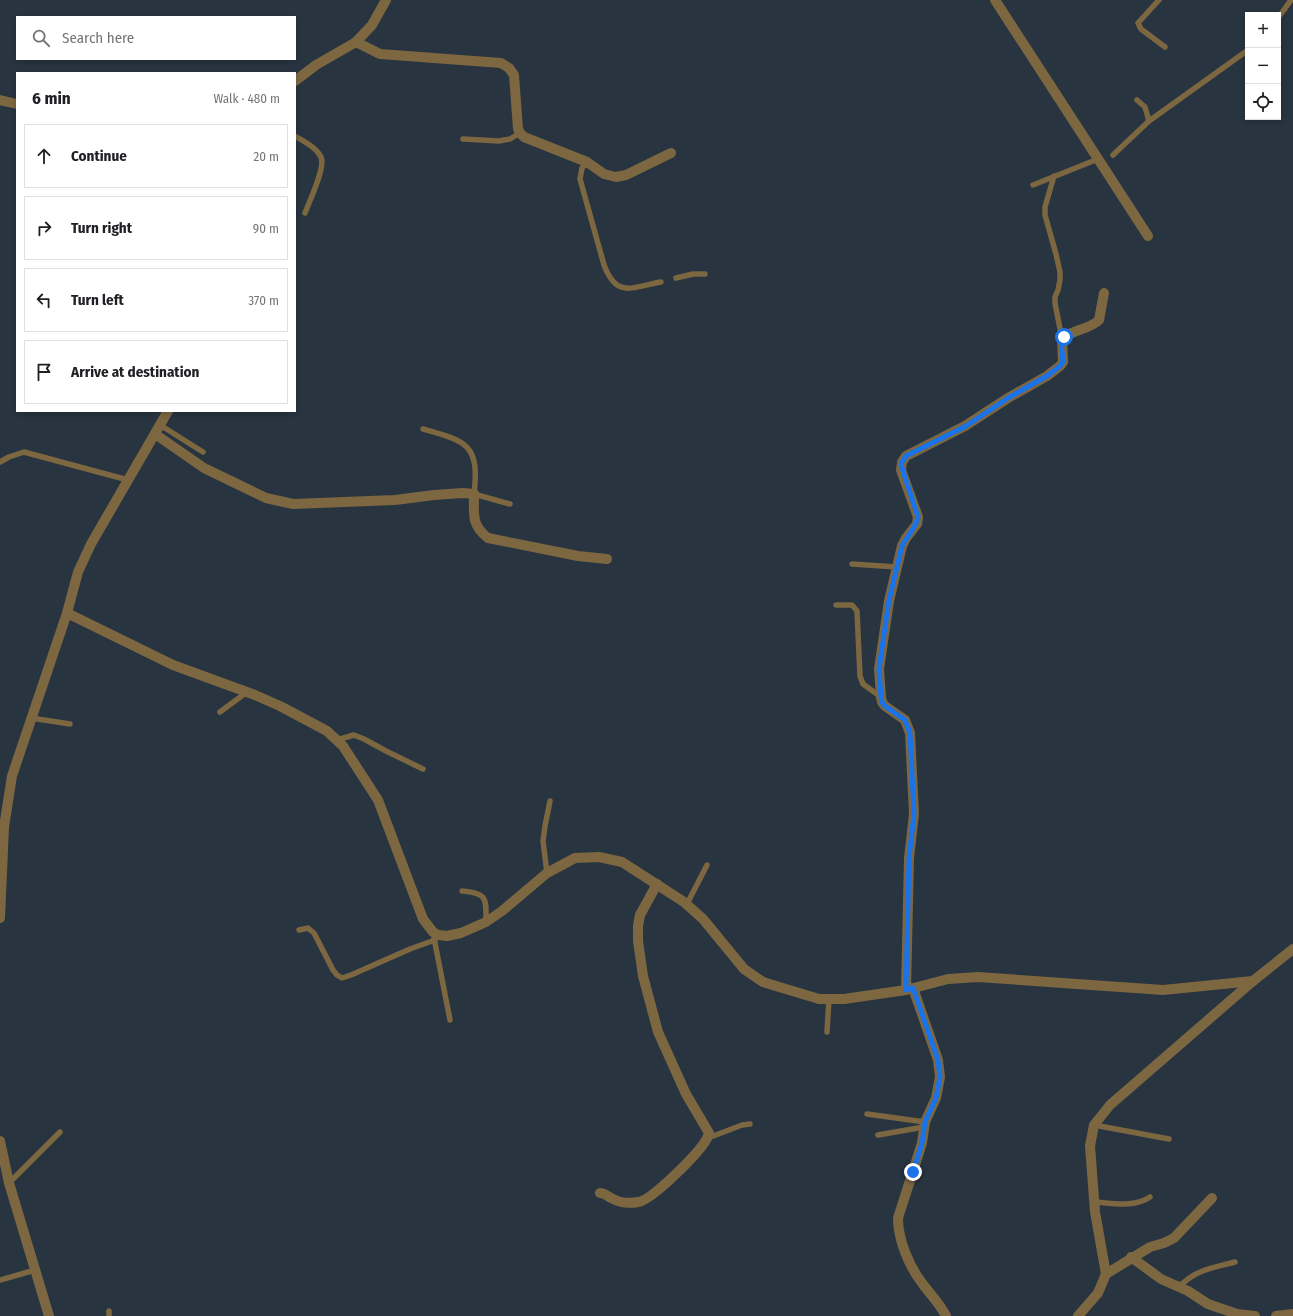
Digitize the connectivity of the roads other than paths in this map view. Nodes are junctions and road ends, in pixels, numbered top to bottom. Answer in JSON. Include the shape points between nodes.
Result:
{"nodes":[{"id":1,"x":386,"y":0,"type":"edge"},
{"id":2,"x":995,"y":0,"type":"edge"},
{"id":3,"x":1159,"y":0,"type":"edge"},
{"id":4,"x":1291,"y":0,"type":"edge"},
{"id":5,"x":1281,"y":14,"type":"edge"},
{"id":6,"x":356,"y":42,"type":"junction"},
{"id":7,"x":1165,"y":47,"type":"dead end"},
{"id":8,"x":1245,"y":52,"type":"edge"},
{"id":9,"x":296,"y":80,"type":"edge"},
{"id":10,"x":0,"y":100,"type":"edge"},
{"id":11,"x":1137,"y":100,"type":"dead end"},
{"id":12,"x":16,"y":104,"type":"edge"},
{"id":13,"x":1149,"y":121,"type":"junction"},
{"id":14,"x":520,"y":133,"type":"junction"},
{"id":15,"x":296,"y":137,"type":"edge"},
{"id":16,"x":463,"y":139,"type":"dead end"},
{"id":17,"x":671,"y":153,"type":"dead end"},
{"id":18,"x":1113,"y":154,"type":"dead end"},
{"id":19,"x":1103,"y":161,"type":"junction"},
{"id":20,"x":587,"y":162,"type":"junction"},
{"id":21,"x":1054,"y":176,"type":"junction"},
{"id":22,"x":1033,"y":185,"type":"dead end"},
{"id":23,"x":305,"y":213,"type":"dead end"},
{"id":24,"x":1148,"y":236,"type":"dead end"},
{"id":25,"x":705,"y":274,"type":"dead end"},
{"id":26,"x":676,"y":278,"type":"dead end"},
{"id":27,"x":661,"y":282,"type":"dead end"},
{"id":28,"x":1104,"y":293,"type":"dead end"},
{"id":29,"x":1062,"y":339,"type":"junction"},
{"id":30,"x":167,"y":412,"type":"edge"},
{"id":31,"x":157,"y":429,"type":"junction"},
{"id":32,"x":423,"y":429,"type":"dead end"},
{"id":33,"x":203,"y":452,"type":"dead end"},
{"id":34,"x":0,"y":462,"type":"edge"},
{"id":35,"x":128,"y":480,"type":"junction"},
{"id":36,"x":474,"y":494,"type":"junction"},
{"id":37,"x":510,"y":504,"type":"dead end"},
{"id":38,"x":606,"y":559,"type":"dead end"},
{"id":39,"x":852,"y":564,"type":"dead end"},
{"id":40,"x":897,"y":567,"type":"junction"},
{"id":41,"x":836,"y":605,"type":"dead end"},
{"id":42,"x":68,"y":613,"type":"junction"},
{"id":43,"x":247,"y":692,"type":"junction"},
{"id":44,"x":881,"y":697,"type":"junction"},
{"id":45,"x":220,"y":712,"type":"dead end"},
{"id":46,"x":32,"y":718,"type":"junction"},
{"id":47,"x":70,"y":724,"type":"dead end"},
{"id":48,"x":337,"y":740,"type":"junction"},
{"id":49,"x":423,"y":769,"type":"dead end"},
{"id":50,"x":550,"y":801,"type":"dead end"},
{"id":51,"x":707,"y":865,"type":"dead end"},
{"id":52,"x":547,"y":872,"type":"junction"},
{"id":53,"x":657,"y":884,"type":"junction"},
{"id":54,"x":462,"y":891,"type":"dead end"},
{"id":55,"x":687,"y":904,"type":"junction"},
{"id":56,"x":0,"y":918,"type":"edge"},
{"id":57,"x":486,"y":922,"type":"junction"},
{"id":58,"x":299,"y":930,"type":"dead end"},
{"id":59,"x":434,"y":936,"type":"junction"},
{"id":60,"x":1293,"y":949,"type":"edge"},
{"id":61,"x":1253,"y":981,"type":"junction"},
{"id":62,"x":909,"y":989,"type":"junction"},
{"id":63,"x":829,"y":999,"type":"junction"},
{"id":64,"x":450,"y":1020,"type":"dead end"},
{"id":65,"x":827,"y":1032,"type":"dead end"},
{"id":66,"x":867,"y":1114,"type":"dead end"},
{"id":67,"x":750,"y":1124,"type":"dead end"},
{"id":68,"x":925,"y":1124,"type":"junction"},
{"id":69,"x":1094,"y":1125,"type":"junction"},
{"id":70,"x":60,"y":1132,"type":"dead end"},
{"id":71,"x":878,"y":1135,"type":"dead end"},
{"id":72,"x":708,"y":1138,"type":"junction"},
{"id":73,"x":1169,"y":1139,"type":"dead end"},
{"id":74,"x":0,"y":1141,"type":"edge"},
{"id":75,"x":9,"y":1183,"type":"junction"},
{"id":76,"x":600,"y":1193,"type":"dead end"},
{"id":77,"x":1150,"y":1197,"type":"dead end"},
{"id":78,"x":1212,"y":1198,"type":"dead end"},
{"id":79,"x":1094,"y":1202,"type":"junction"},
{"id":80,"x":1131,"y":1257,"type":"junction"},
{"id":81,"x":1236,"y":1262,"type":"dead end"},
{"id":82,"x":35,"y":1270,"type":"junction"},
{"id":83,"x":1106,"y":1274,"type":"junction"},
{"id":84,"x":0,"y":1280,"type":"edge"},
{"id":85,"x":1179,"y":1287,"type":"junction"},
{"id":86,"x":1293,"y":1314,"type":"edge"},
{"id":87,"x":49,"y":1316,"type":"edge"},
{"id":88,"x":946,"y":1316,"type":"edge"},
{"id":89,"x":1078,"y":1316,"type":"edge"},
{"id":90,"x":1255,"y":1316,"type":"edge"},
{"id":91,"x":1276,"y":1316,"type":"edge"}],
"edges":[{"from":1,"to":6,"type":"street","via":[[372,25]]},
{"from":2,"to":19,"type":"street"},
{"from":3,"to":7,"type":"lane","via":[[1138,23]]},
{"from":4,"to":5,"type":"lane"},
{"from":6,"to":9,"type":"street","via":[[316,65]]},
{"from":6,"to":14,"type":"street","via":[[380,54],[500,63],[509,68],[514,75]]},
{"from":8,"to":13,"type":"lane"},
{"from":10,"to":12,"type":"street"},
{"from":11,"to":13,"type":"lane","via":[[1145,107]]},
{"from":13,"to":18,"type":"lane"},
{"from":14,"to":16,"type":"lane","via":[[510,139],[499,141]]},
{"from":14,"to":20,"type":"street","via":[[524,137]]},
{"from":15,"to":23,"type":"lane","via":[[317,151],[323,159],[322,170]]},
{"from":17,"to":20,"type":"street","via":[[626,175],[616,177],[604,174]]},
{"from":19,"to":21,"type":"lane"},
{"from":19,"to":24,"type":"street"},
{"from":20,"to":27,"type":"lane","via":[[582,168],[580,179],[608,275],[621,288]]},
{"from":21,"to":22,"type":"lane"},
{"from":21,"to":29,"type":"lane","via":[[1045,215],[1060,272],[1055,303]]},
{"from":25,"to":26,"type":"lane"},
{"from":28,"to":29,"type":"street","via":[[1100,320]]},
{"from":29,"to":40,"type":"street","via":[[1063,362],[1047,376],[966,426],[903,459],[901,470],[918,517],[917,524],[902,546]]},
{"from":30,"to":31,"type":"street"},
{"from":31,"to":33,"type":"lane"},
{"from":31,"to":35,"type":"street"},
{"from":31,"to":36,"type":"street","via":[[204,468],[266,498],[293,504]]},
{"from":32,"to":36,"type":"lane","via":[[454,438],[470,449],[476,464]]},
{"from":34,"to":35,"type":"lane","via":[[24,452]]},
{"from":35,"to":42,"type":"street","via":[[78,572]]},
{"from":36,"to":37,"type":"lane"},
{"from":36,"to":38,"type":"street","via":[[476,526],[488,538]]},
{"from":39,"to":40,"type":"lane"},
{"from":40,"to":44,"type":"street","via":[[889,600],[879,669]]},
{"from":41,"to":44,"type":"lane","via":[[852,605],[858,611],[860,676],[864,684]]},
{"from":42,"to":43,"type":"street","via":[[172,665]]},
{"from":42,"to":46,"type":"street"},
{"from":43,"to":45,"type":"lane"},
{"from":43,"to":48,"type":"street","via":[[327,731]]},
{"from":44,"to":62,"type":"street","via":[[885,706],[905,720],[910,733],[914,814],[909,858]]},
{"from":46,"to":47,"type":"lane"},
{"from":46,"to":56,"type":"street","via":[[12,776],[4,827]]},
{"from":48,"to":49,"type":"lane","via":[[354,736],[364,739]]},
{"from":48,"to":59,"type":"street","via":[[378,800],[424,918]]},
{"from":50,"to":52,"type":"lane","via":[[543,841]]},
{"from":51,"to":55,"type":"lane"},
{"from":52,"to":53,"type":"street","via":[[575,858],[600,857],[622,862]]},
{"from":52,"to":57,"type":"street"},
{"from":53,"to":55,"type":"street"},
{"from":53,"to":72,"type":"street","via":[[640,915],[638,926],[643,976],[658,1032],[686,1094],[709,1130]]},
{"from":54,"to":57,"type":"lane","via":[[476,892],[484,900]]},
{"from":55,"to":63,"type":"street","via":[[703,919],[744,969],[762,982],[819,999]]},
{"from":57,"to":59,"type":"street","via":[[461,933]]},
{"from":58,"to":59,"type":"lane","via":[[308,928],[314,933],[333,970],[342,978]]},
{"from":59,"to":64,"type":"lane"},
{"from":60,"to":61,"type":"street"},
{"from":61,"to":62,"type":"street","via":[[1163,990],[978,977],[948,979]]},
{"from":61,"to":69,"type":"street","via":[[1110,1105]]},
{"from":62,"to":63,"type":"street","via":[[844,1000]]},
{"from":62,"to":68,"type":"street","via":[[938,1060],[940,1077],[936,1098]]},
{"from":63,"to":65,"type":"lane"},
{"from":66,"to":68,"type":"lane"},
{"from":67,"to":72,"type":"lane","via":[[742,1124]]},
{"from":68,"to":71,"type":"lane"},
{"from":68,"to":88,"type":"street","via":[[922,1143],[898,1225],[911,1266]]},
{"from":69,"to":73,"type":"lane"},
{"from":69,"to":79,"type":"street","via":[[1090,1146]]},
{"from":70,"to":75,"type":"lane"},
{"from":72,"to":76,"type":"street","via":[[672,1177],[642,1201],[625,1203]]},
{"from":74,"to":75,"type":"street"},
{"from":75,"to":82,"type":"street"},
{"from":77,"to":79,"type":"lane","via":[[1132,1204]]},
{"from":78,"to":80,"type":"street","via":[[1174,1238]]},
{"from":79,"to":83,"type":"street"},
{"from":80,"to":83,"type":"street"},
{"from":80,"to":85,"type":"street","via":[[1161,1279]]},
{"from":81,"to":85,"type":"lane","via":[[1198,1272]]},
{"from":82,"to":84,"type":"lane"},
{"from":82,"to":87,"type":"street"},
{"from":83,"to":89,"type":"street","via":[[1098,1293]]},
{"from":85,"to":90,"type":"street","via":[[1208,1304],[1237,1314]]},
{"from":86,"to":91,"type":"street"}]}
